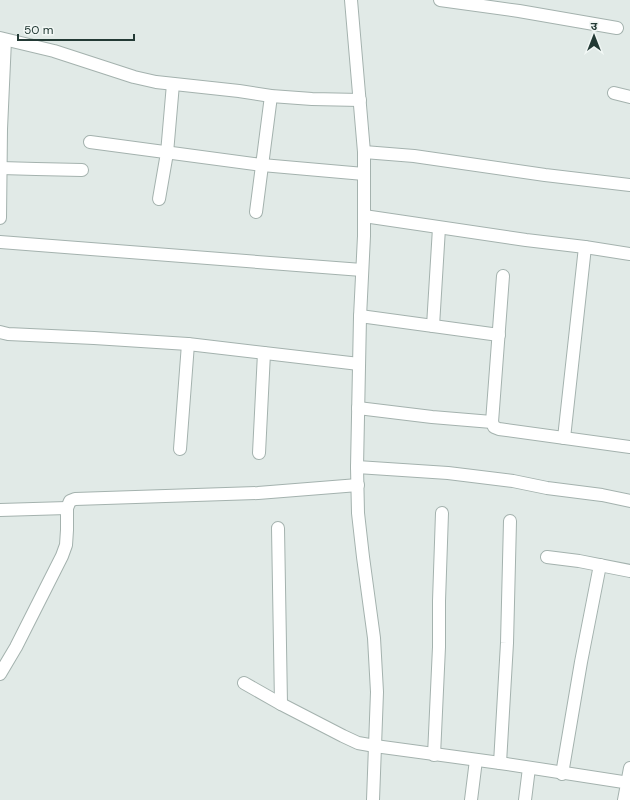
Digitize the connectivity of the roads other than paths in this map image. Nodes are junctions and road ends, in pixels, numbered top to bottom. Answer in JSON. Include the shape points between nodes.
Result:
{"nodes":[{"id":1,"x":352,"y":0,"type":"edge"},
{"id":2,"x":440,"y":0,"type":"edge"},
{"id":3,"x":617,"y":28,"type":"dead end"},
{"id":4,"x":3,"y":39,"type":"edge"},
{"id":5,"x":173,"y":84,"type":"junction"},
{"id":6,"x":614,"y":93,"type":"dead end"},
{"id":7,"x":271,"y":96,"type":"junction"},
{"id":8,"x":630,"y":97,"type":"edge"},
{"id":9,"x":360,"y":100,"type":"junction"},
{"id":10,"x":90,"y":142,"type":"dead end"},
{"id":11,"x":364,"y":152,"type":"junction"},
{"id":12,"x":167,"y":153,"type":"junction"},
{"id":13,"x":262,"y":165,"type":"junction"},
{"id":14,"x":1,"y":168,"type":"edge"},
{"id":15,"x":82,"y":170,"type":"dead end"},
{"id":16,"x":364,"y":174,"type":"junction"},
{"id":17,"x":630,"y":186,"type":"edge"},
{"id":18,"x":159,"y":200,"type":"dead end"},
{"id":19,"x":256,"y":212,"type":"dead end"},
{"id":20,"x":364,"y":216,"type":"junction"},
{"id":21,"x":0,"y":218,"type":"edge"},
{"id":22,"x":439,"y":228,"type":"junction"},
{"id":23,"x":0,"y":242,"type":"edge"},
{"id":24,"x":585,"y":247,"type":"junction"},
{"id":25,"x":630,"y":254,"type":"edge"},
{"id":26,"x":362,"y":270,"type":"junction"},
{"id":27,"x":504,"y":276,"type":"dead end"},
{"id":28,"x":360,"y":316,"type":"junction"},
{"id":29,"x":433,"y":326,"type":"junction"},
{"id":30,"x":0,"y":332,"type":"edge"},
{"id":31,"x":499,"y":335,"type":"junction"},
{"id":32,"x":188,"y":344,"type":"junction"},
{"id":33,"x":264,"y":354,"type":"junction"},
{"id":34,"x":359,"y":364,"type":"junction"},
{"id":35,"x":358,"y":408,"type":"junction"},
{"id":36,"x":492,"y":422,"type":"junction"},
{"id":37,"x":564,"y":438,"type":"junction"},
{"id":38,"x":630,"y":447,"type":"edge"},
{"id":39,"x":180,"y":449,"type":"dead end"},
{"id":40,"x":259,"y":453,"type":"dead end"},
{"id":41,"x":357,"y":468,"type":"junction"},
{"id":42,"x":358,"y":485,"type":"junction"},
{"id":43,"x":630,"y":501,"type":"edge"},
{"id":44,"x":67,"y":508,"type":"junction"},
{"id":45,"x":0,"y":510,"type":"edge"},
{"id":46,"x":442,"y":513,"type":"dead end"},
{"id":47,"x":510,"y":521,"type":"dead end"},
{"id":48,"x":278,"y":528,"type":"dead end"},
{"id":49,"x":547,"y":557,"type":"dead end"},
{"id":50,"x":600,"y":565,"type":"junction"},
{"id":51,"x":630,"y":571,"type":"edge"},
{"id":52,"x":0,"y":672,"type":"edge"},
{"id":53,"x":244,"y":683,"type":"dead end"},
{"id":54,"x":280,"y":704,"type":"junction"},
{"id":55,"x":375,"y":746,"type":"junction"},
{"id":56,"x":434,"y":755,"type":"junction"},
{"id":57,"x":476,"y":760,"type":"junction"},
{"id":58,"x":500,"y":763,"type":"junction"},
{"id":59,"x":529,"y":768,"type":"junction"},
{"id":60,"x":630,"y":768,"type":"edge"},
{"id":61,"x":562,"y":774,"type":"junction"},
{"id":62,"x":628,"y":783,"type":"edge"},
{"id":63,"x":372,"y":800,"type":"edge"},
{"id":64,"x":471,"y":800,"type":"edge"},
{"id":65,"x":525,"y":800,"type":"edge"},
{"id":66,"x":624,"y":800,"type":"edge"}],
"edges":[{"from":1,"to":9,"type":"street"},
{"from":2,"to":3,"type":"street"},
{"from":4,"to":5,"type":"street","via":[[54,51],[134,77]]},
{"from":4,"to":14,"type":"street"},
{"from":5,"to":7,"type":"street"},
{"from":5,"to":12,"type":"street"},
{"from":6,"to":8,"type":"street"},
{"from":7,"to":9,"type":"street"},
{"from":7,"to":13,"type":"street"},
{"from":9,"to":11,"type":"street"},
{"from":10,"to":12,"type":"street"},
{"from":11,"to":16,"type":"street"},
{"from":11,"to":17,"type":"street","via":[[414,156]]},
{"from":12,"to":13,"type":"street"},
{"from":12,"to":18,"type":"street"},
{"from":13,"to":16,"type":"street"},
{"from":13,"to":19,"type":"street"},
{"from":14,"to":15,"type":"street"},
{"from":14,"to":21,"type":"street"},
{"from":16,"to":20,"type":"street"},
{"from":20,"to":22,"type":"street"},
{"from":20,"to":26,"type":"street"},
{"from":22,"to":24,"type":"street"},
{"from":22,"to":29,"type":"street"},
{"from":23,"to":26,"type":"street"},
{"from":24,"to":25,"type":"street"},
{"from":24,"to":37,"type":"street"},
{"from":26,"to":28,"type":"street"},
{"from":27,"to":31,"type":"street"},
{"from":28,"to":29,"type":"street"},
{"from":28,"to":34,"type":"street"},
{"from":29,"to":31,"type":"street"},
{"from":30,"to":32,"type":"street"},
{"from":31,"to":36,"type":"street"},
{"from":32,"to":33,"type":"street"},
{"from":32,"to":39,"type":"street"},
{"from":33,"to":34,"type":"street"},
{"from":33,"to":40,"type":"street"},
{"from":34,"to":35,"type":"street"},
{"from":35,"to":36,"type":"street"},
{"from":35,"to":41,"type":"street"},
{"from":36,"to":37,"type":"street","via":[[499,430]]},
{"from":37,"to":38,"type":"street"},
{"from":41,"to":42,"type":"street"},
{"from":41,"to":43,"type":"street","via":[[448,473],[506,480]]},
{"from":42,"to":44,"type":"street","via":[[258,493],[75,499],[70,501]]},
{"from":42,"to":55,"type":"street","via":[[358,513],[374,638],[377,692]]},
{"from":44,"to":45,"type":"street"},
{"from":44,"to":52,"type":"street","via":[[66,545],[62,556],[16,647]]},
{"from":46,"to":56,"type":"street"},
{"from":47,"to":58,"type":"street","via":[[507,643]]},
{"from":48,"to":54,"type":"street"},
{"from":49,"to":50,"type":"street"},
{"from":50,"to":51,"type":"street"},
{"from":50,"to":61,"type":"street"},
{"from":53,"to":54,"type":"street"},
{"from":54,"to":55,"type":"street","via":[[358,743]]},
{"from":55,"to":56,"type":"street"},
{"from":55,"to":63,"type":"street"},
{"from":56,"to":57,"type":"street"},
{"from":57,"to":58,"type":"street"},
{"from":57,"to":64,"type":"street"},
{"from":58,"to":59,"type":"street"},
{"from":59,"to":61,"type":"street"},
{"from":59,"to":65,"type":"street"},
{"from":60,"to":62,"type":"street"},
{"from":61,"to":62,"type":"street"},
{"from":62,"to":66,"type":"street"}]}
